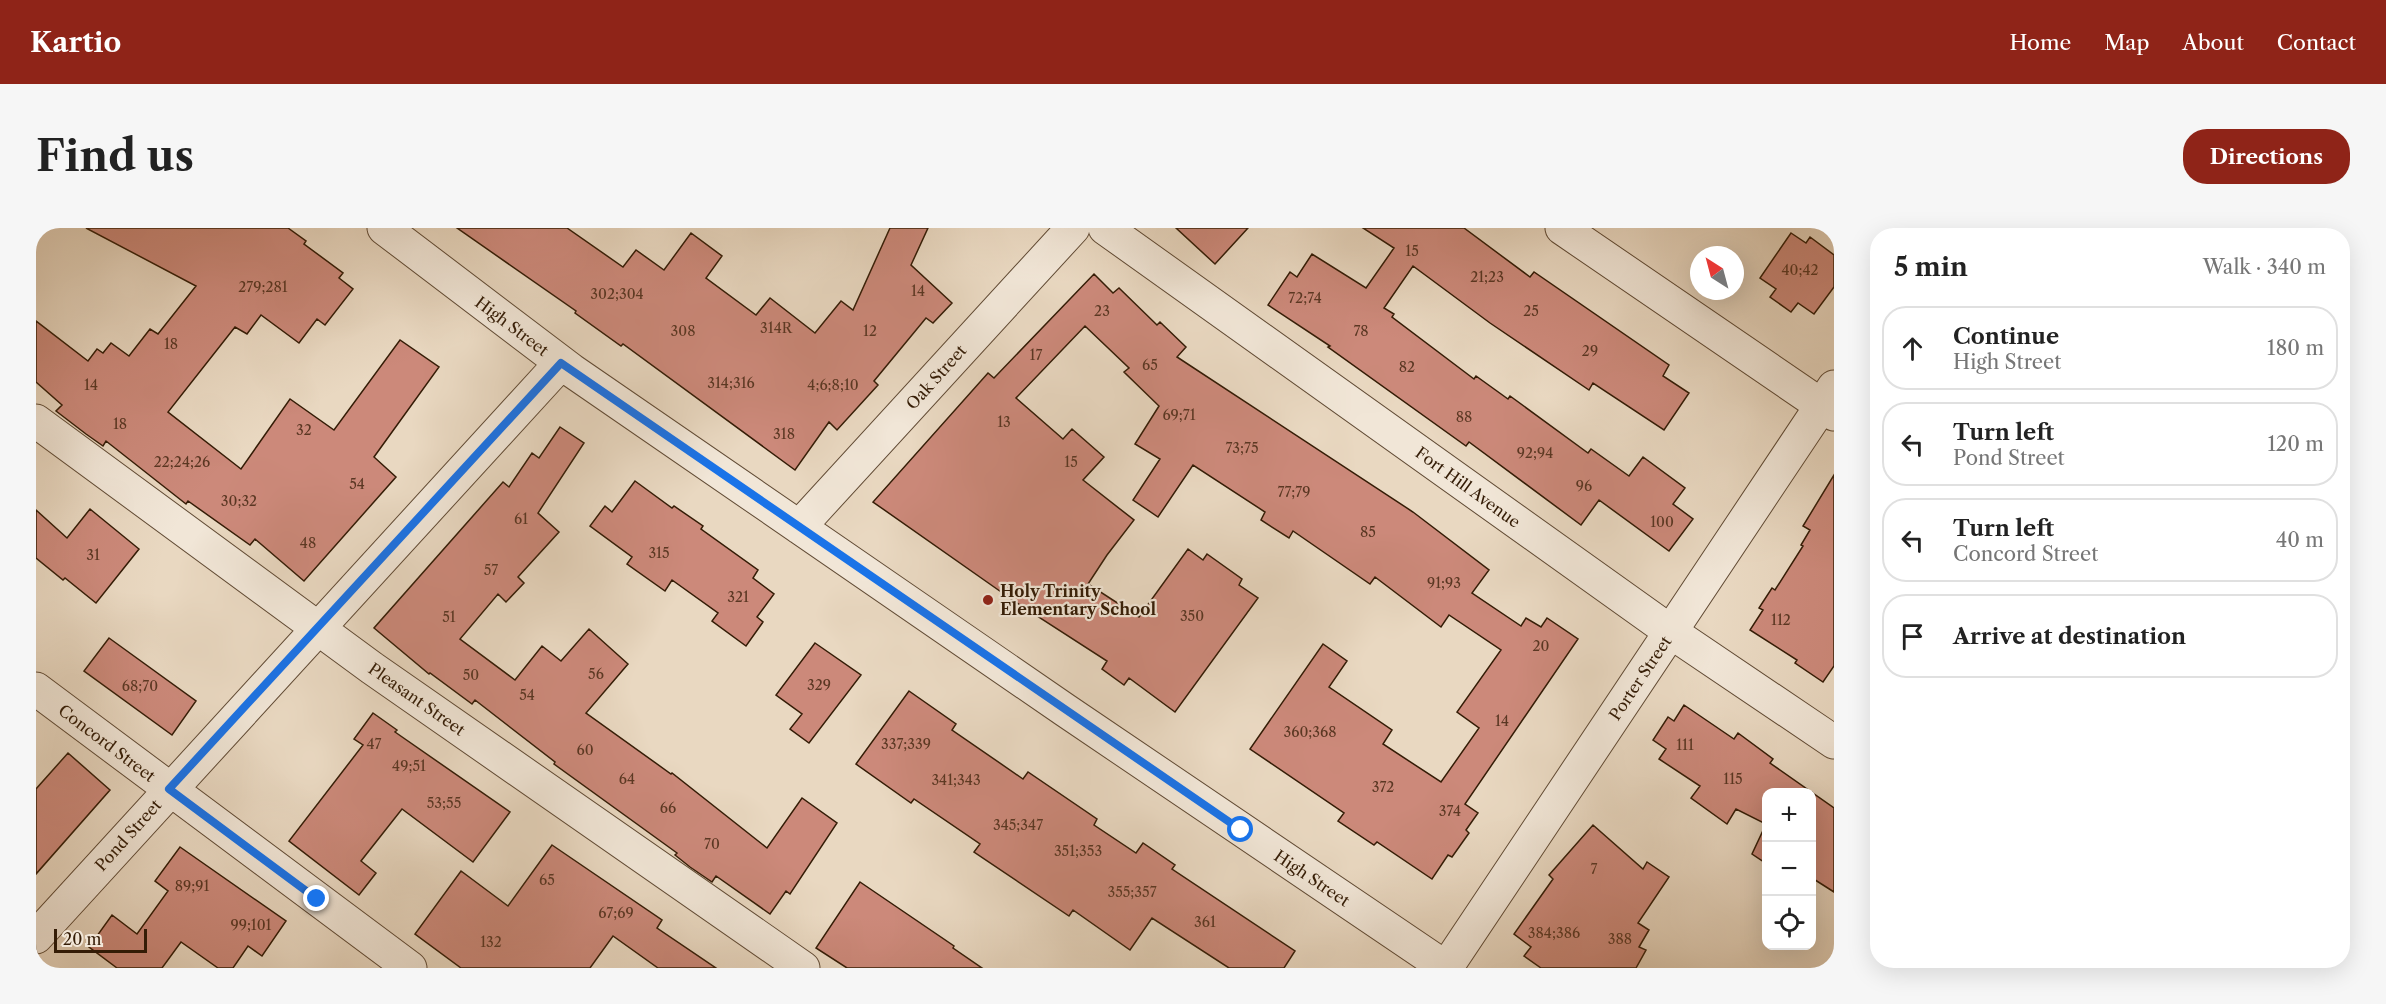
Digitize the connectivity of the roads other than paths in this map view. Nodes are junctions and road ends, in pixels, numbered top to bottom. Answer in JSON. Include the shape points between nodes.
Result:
{"nodes":[{"id":1,"x":384,"y":228,"type":"edge"},
{"id":2,"x":1073,"y":228,"type":"edge"},
{"id":3,"x":1105,"y":228,"type":"edge"},
{"id":4,"x":1562,"y":228,"type":"edge"},
{"id":5,"x":561,"y":363,"type":"junction"},
{"id":6,"x":1830,"y":402,"type":"edge"},
{"id":7,"x":36,"y":421,"type":"edge"},
{"id":8,"x":799,"y":527,"type":"junction"},
{"id":9,"x":319,"y":629,"type":"junction"},
{"id":10,"x":1671,"y":632,"type":"junction"},
{"id":11,"x":36,"y":689,"type":"edge"},
{"id":12,"x":1834,"y":742,"type":"edge"},
{"id":13,"x":169,"y":789,"type":"junction"},
{"id":14,"x":36,"y":937,"type":"edge"},
{"id":15,"x":410,"y":968,"type":"edge"},
{"id":16,"x":803,"y":968,"type":"edge"},
{"id":17,"x":1446,"y":968,"type":"edge"}],
"edges":[{"from":1,"to":5,"type":"street","name":"High Street"},
{"from":2,"to":8,"type":"street","name":"Oak Street"},
{"from":3,"to":10,"type":"street","name":"Fort Hill Avenue"},
{"from":4,"to":6,"type":"street"},
{"from":5,"to":8,"type":"street","name":"High Street"},
{"from":5,"to":9,"type":"street","name":"Pond Street"},
{"from":6,"to":10,"type":"street","name":"Porter Street"},
{"from":7,"to":9,"type":"street","name":"Pleasant Street"},
{"from":8,"to":17,"type":"street","name":"High Street"},
{"from":9,"to":13,"type":"street","name":"Pond Street"},
{"from":9,"to":16,"type":"street","name":"Pleasant Street"},
{"from":10,"to":12,"type":"street","name":"Fort Hill Avenue"},
{"from":10,"to":17,"type":"street","name":"Porter Street"},
{"from":11,"to":13,"type":"street","name":"Concord Street"},
{"from":13,"to":14,"type":"street","name":"Pond Street"},
{"from":13,"to":15,"type":"street","name":"Concord Street"}]}
